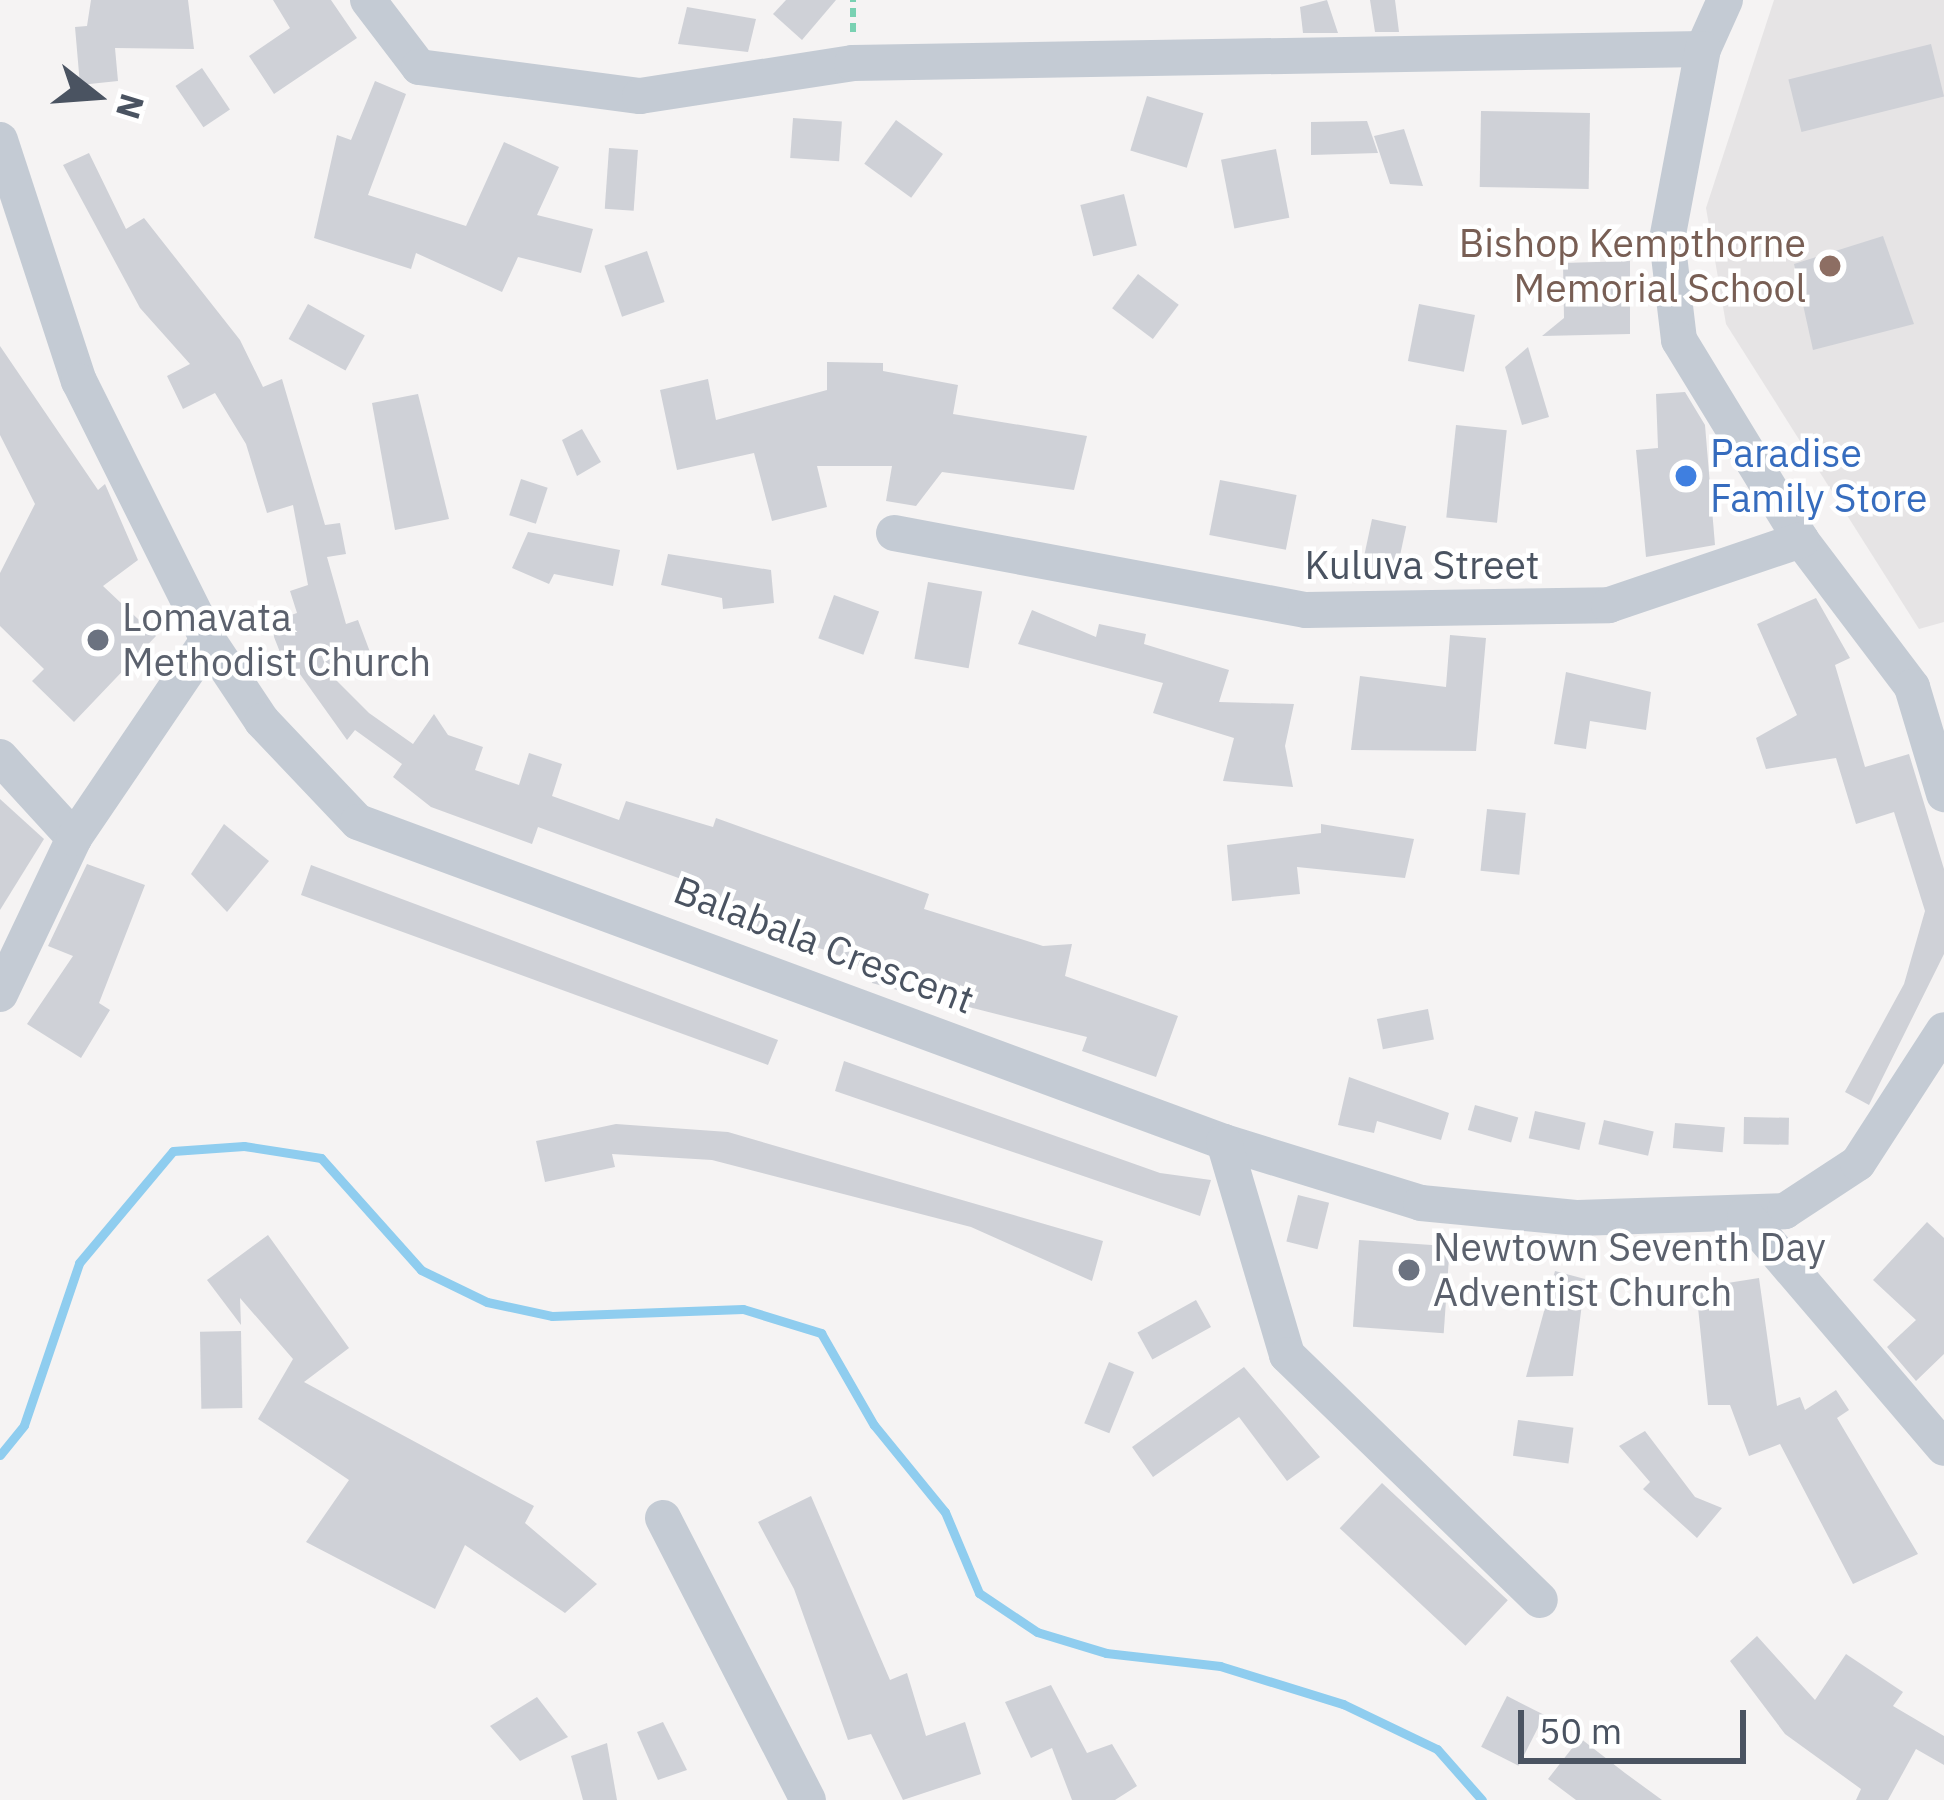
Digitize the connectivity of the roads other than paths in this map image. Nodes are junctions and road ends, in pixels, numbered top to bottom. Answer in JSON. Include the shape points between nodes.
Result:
{"nodes":[{"id":1,"x":368,"y":0,"type":"edge"},
{"id":2,"x":1725,"y":0,"type":"edge"},
{"id":3,"x":1703,"y":50,"type":"junction"},
{"id":4,"x":0,"y":140,"type":"edge"},
{"id":5,"x":894,"y":533,"type":"dead end"},
{"id":6,"x":1802,"y":539,"type":"junction"},
{"id":7,"x":208,"y":640,"type":"junction"},
{"id":8,"x":1928,"y":680,"type":"edge"},
{"id":9,"x":0,"y":757,"type":"edge"},
{"id":10,"x":1944,"y":794,"type":"edge"},
{"id":11,"x":74,"y":838,"type":"junction"},
{"id":12,"x":0,"y":994,"type":"edge"},
{"id":13,"x":1944,"y":1030,"type":"edge"},
{"id":14,"x":1224,"y":1142,"type":"junction"},
{"id":15,"x":1745,"y":1215,"type":"junction"},
{"id":16,"x":1944,"y":1448,"type":"edge"},
{"id":17,"x":663,"y":1518,"type":"dead end"},
{"id":18,"x":1540,"y":1600,"type":"dead end"},
{"id":19,"x":808,"y":1800,"type":"edge"}],
"edges":[{"from":1,"to":3,"type":"street","via":[[419,67],[640,96],[852,63]]},
{"from":2,"to":3,"type":"street"},
{"from":3,"to":6,"type":"street","via":[[1667,238],[1679,340]]},
{"from":4,"to":7,"type":"street","name":"Balabala Crescent","via":[[80,381]]},
{"from":5,"to":6,"type":"street","name":"Kuluva Street","via":[[1306,610],[1609,605]]},
{"from":6,"to":8,"type":"street"},
{"from":7,"to":11,"type":"street"},
{"from":7,"to":14,"type":"street","name":"Balabala Crescent","via":[[262,721],[358,822]]},
{"from":8,"to":10,"type":"street"},
{"from":9,"to":11,"type":"street"},
{"from":11,"to":12,"type":"street"},
{"from":13,"to":15,"type":"street","name":"Balabala Crescent","via":[[1858,1163],[1784,1211]]},
{"from":14,"to":15,"type":"street","name":"Balabala Crescent","via":[[1421,1203],[1578,1218]]},
{"from":14,"to":18,"type":"street","via":[[1288,1354]]},
{"from":15,"to":16,"type":"street"},
{"from":17,"to":19,"type":"street"}]}
